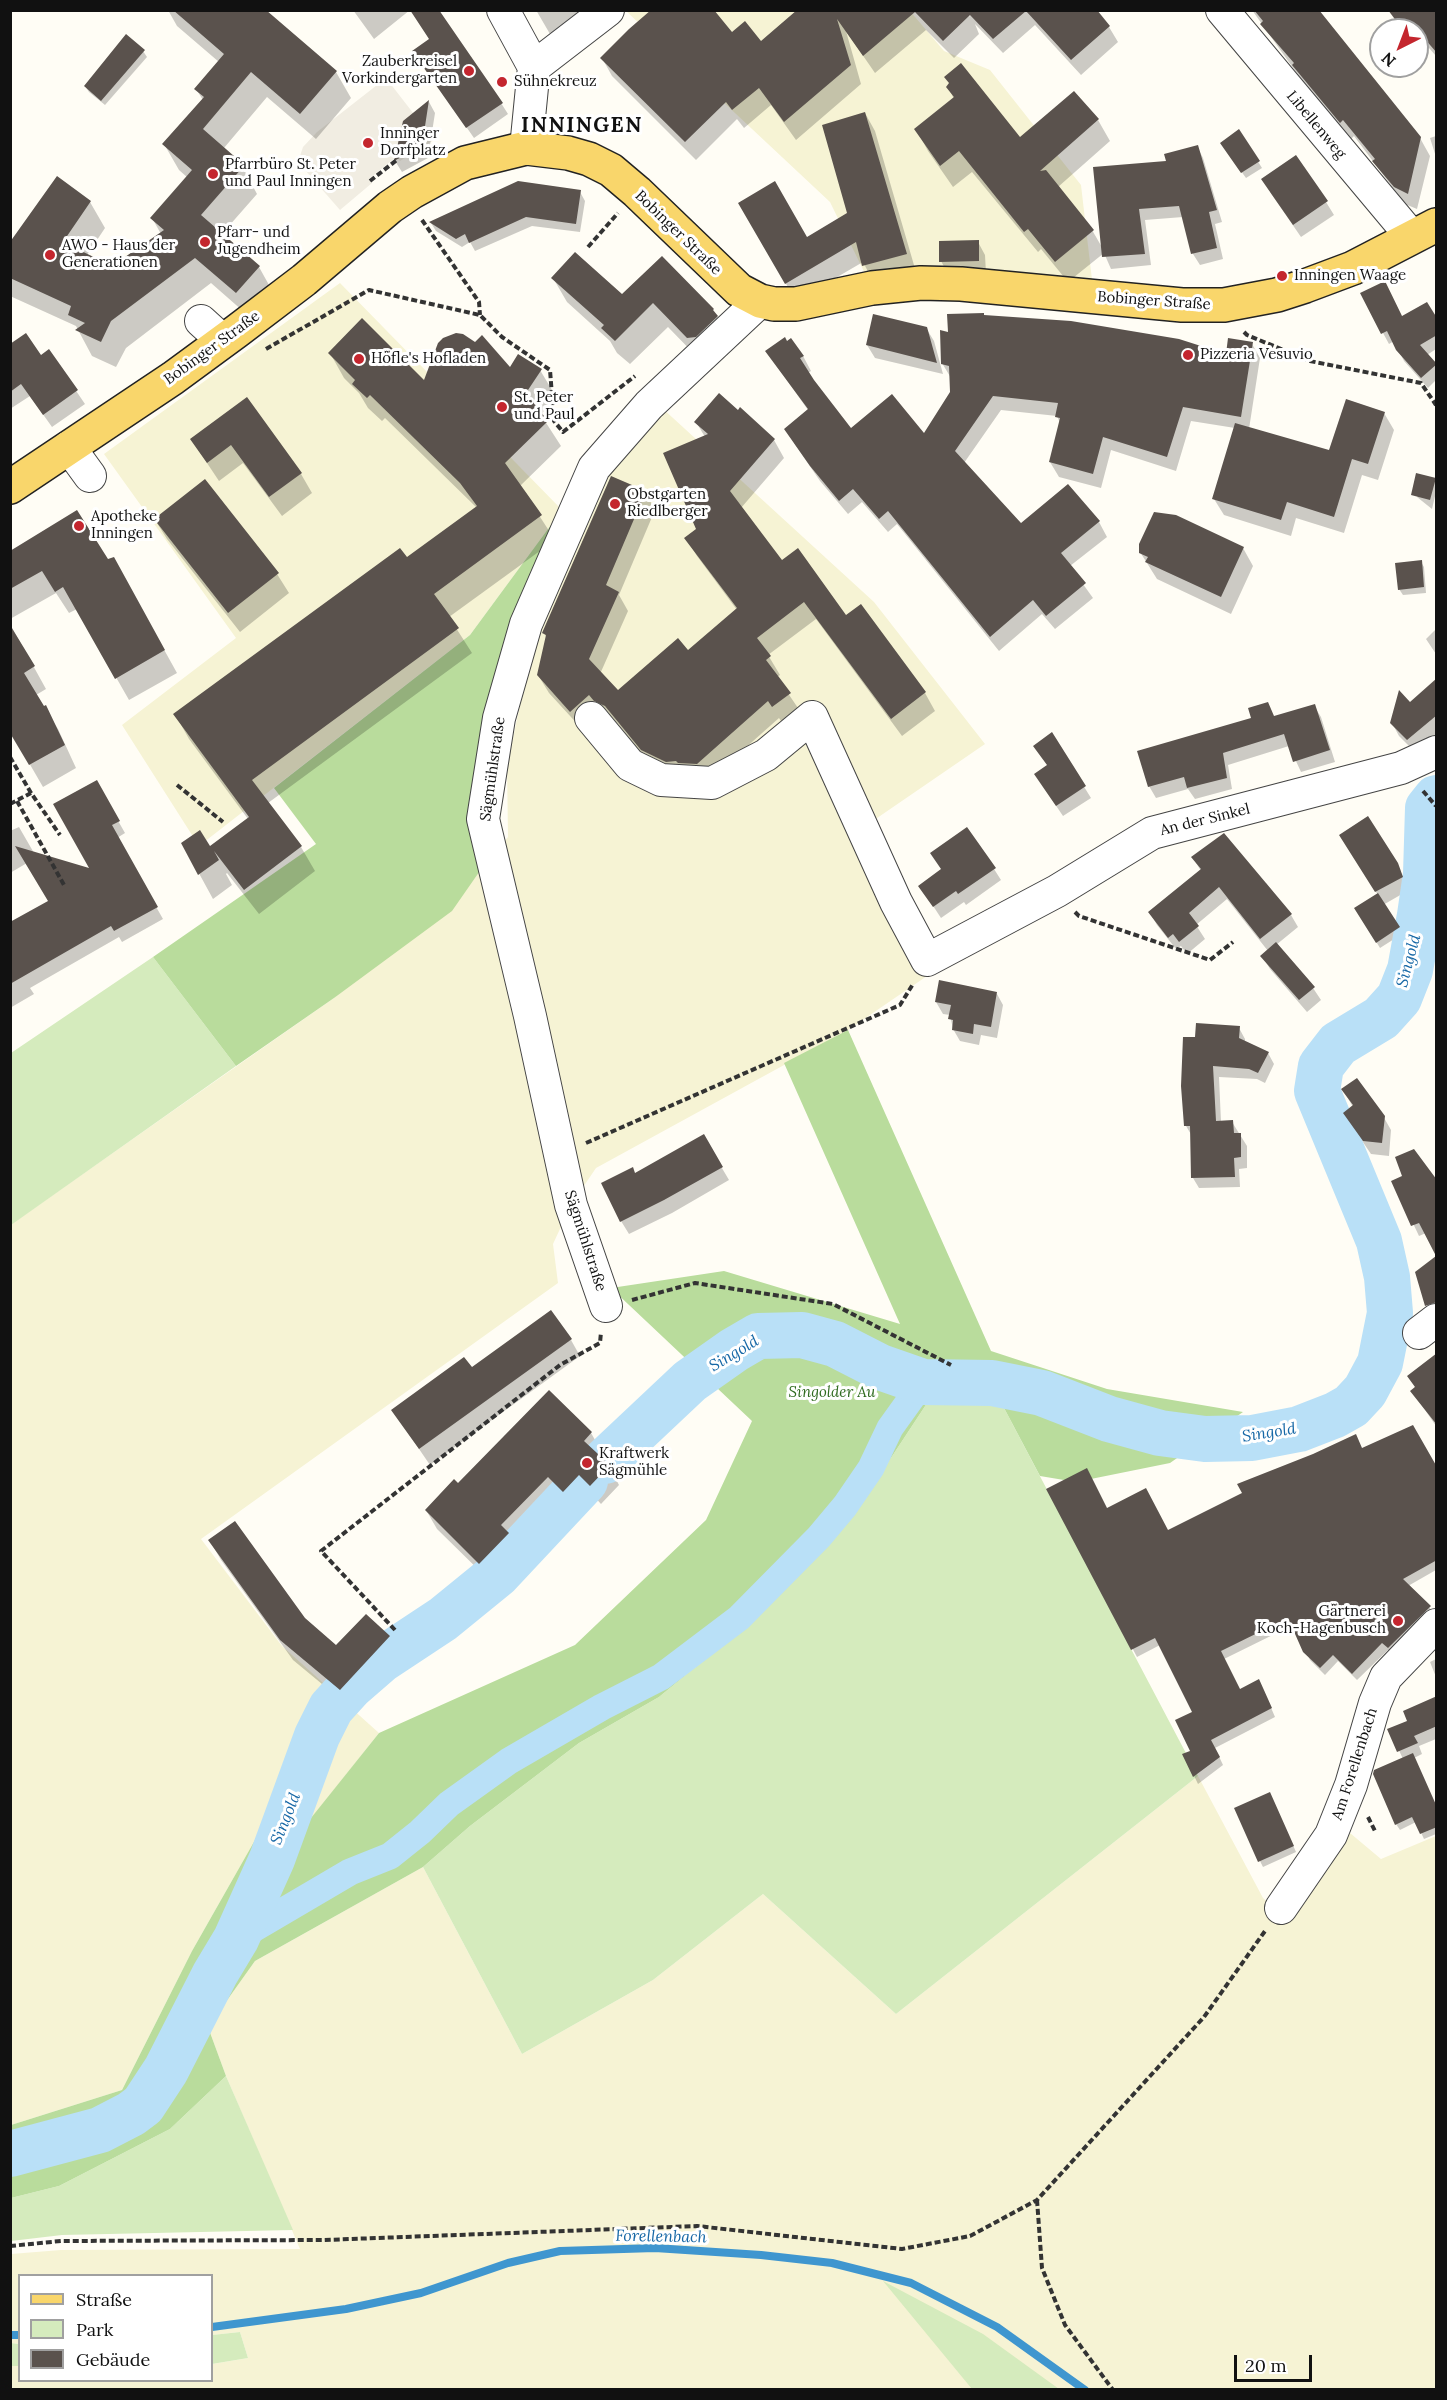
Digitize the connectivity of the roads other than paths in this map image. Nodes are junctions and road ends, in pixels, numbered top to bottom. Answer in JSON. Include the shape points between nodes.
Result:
{"nodes":[{"id":1,"x":503,"y":10,"type":"edge"},
{"id":2,"x":608,"y":10,"type":"edge"},
{"id":3,"x":1222,"y":10,"type":"edge"},
{"id":4,"x":534,"y":67,"type":"junction"},
{"id":5,"x":526,"y":147,"type":"junction"},
{"id":6,"x":1424,"y":231,"type":"edge"},
{"id":7,"x":760,"y":301,"type":"junction"},
{"id":8,"x":69,"y":447,"type":"junction"},
{"id":9,"x":90,"y":476,"type":"dead end"},
{"id":10,"x":10,"y":487,"type":"edge"},
{"id":11,"x":591,"y":718,"type":"dead end"},
{"id":12,"x":1437,"y":752,"type":"edge"},
{"id":13,"x":606,"y":1306,"type":"road end"},
{"id":14,"x":1437,"y":1625,"type":"edge"},
{"id":15,"x":1281,"y":1908,"type":"road end"}],
"edges":[{"from":1,"to":4,"type":"street"},
{"from":2,"to":4,"type":"street"},
{"from":3,"to":6,"type":"street","name":"Libellenweg","via":[[1302,109]]},
{"from":4,"to":5,"type":"street"},
{"from":5,"to":7,"type":"main road","name":"Bobinger Straße","via":[[568,153],[611,170],[723,276]]},
{"from":5,"to":8,"type":"main road","name":"Bobinger Straße","via":[[465,163],[412,192],[304,280],[212,331]]},
{"from":6,"to":7,"type":"main road","name":"Bobinger Straße","via":[[1353,268],[1305,286],[1224,305],[1182,305],[921,283],[872,288],[788,305]]},
{"from":7,"to":13,"type":"street","name":"Sägmühlstraße","via":[[649,405],[594,468],[526,624],[499,718],[483,819],[571,1206]]},
{"from":8,"to":9,"type":"street"},
{"from":8,"to":10,"type":"main road","name":"Bobinger Straße"},
{"from":11,"to":12,"type":"street","name":"An der Sinkel","via":[[630,765],[661,780],[712,783],[766,755],[812,717],[896,902],[927,960],[1057,891],[1152,833],[1401,768]]},
{"from":14,"to":15,"type":"street","name":"Am Forellenbach","via":[[1386,1677],[1332,1836]]}]}
